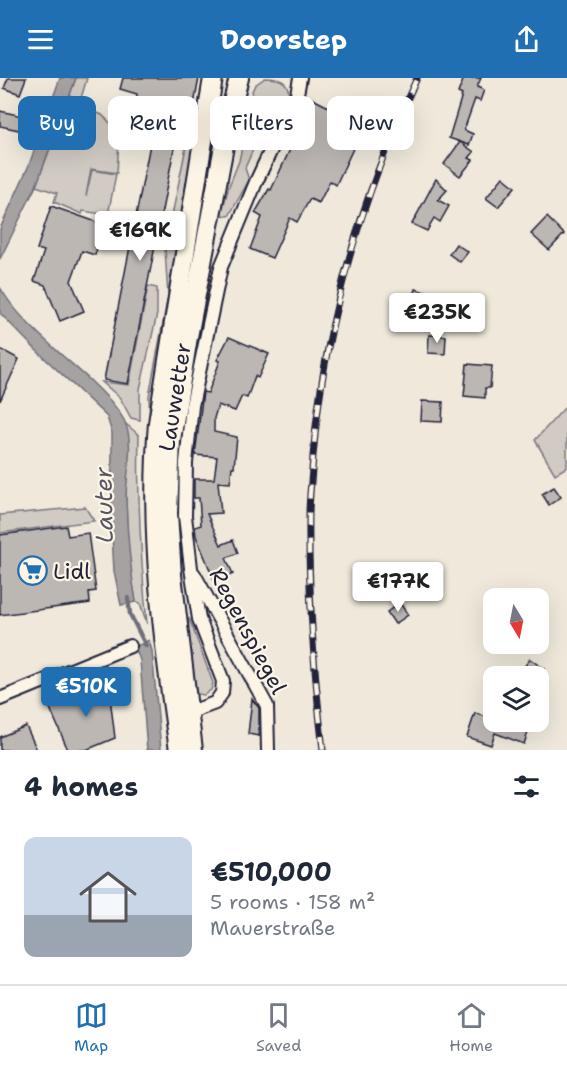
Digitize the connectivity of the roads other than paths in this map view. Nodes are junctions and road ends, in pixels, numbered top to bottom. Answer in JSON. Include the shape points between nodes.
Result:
{"nodes":[{"id":1,"x":213,"y":78,"type":"edge"},
{"id":2,"x":239,"y":78,"type":"edge"},
{"id":3,"x":300,"y":78,"type":"edge"},
{"id":4,"x":190,"y":568,"type":"junction"},
{"id":5,"x":130,"y":646,"type":"dead end"},
{"id":6,"x":0,"y":699,"type":"edge"},
{"id":7,"x":188,"y":713,"type":"junction"},
{"id":8,"x":179,"y":750,"type":"edge"},
{"id":9,"x":194,"y":750,"type":"edge"},
{"id":10,"x":268,"y":750,"type":"edge"}],
"edges":[{"from":1,"to":8,"type":"main road","via":[[161,400],[154,468],[158,570]]},
{"from":2,"to":7,"type":"main road","via":[[171,440],[168,513]]},
{"from":3,"to":4,"type":"street","name":"Lauwetter","via":[[297,94],[221,267],[192,406],[186,463],[185,516]]},
{"from":4,"to":7,"type":"street","name":"Lauwetter","via":[[199,619],[223,681],[222,693],[215,703]]},
{"from":4,"to":10,"type":"street","name":"Regenspiegel","via":[[267,706]]},
{"from":5,"to":6,"type":"street"},
{"from":7,"to":9,"type":"main road"}]}
